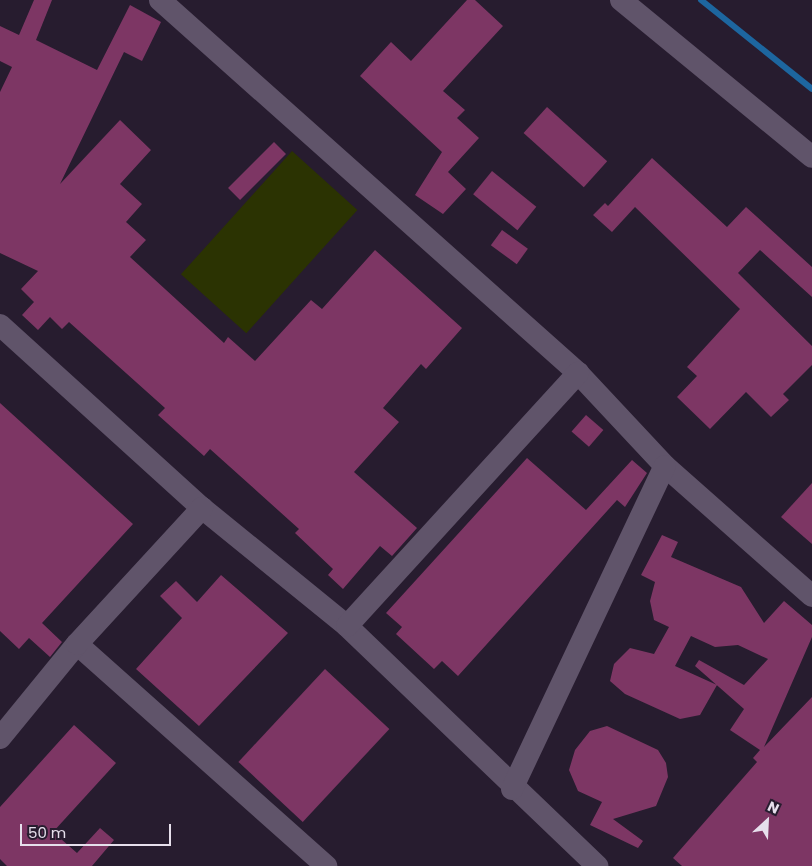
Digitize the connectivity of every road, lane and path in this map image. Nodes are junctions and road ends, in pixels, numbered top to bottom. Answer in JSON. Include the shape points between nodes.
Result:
{"nodes":[{"id":1,"x":160,"y":0,"type":"edge"},
{"id":2,"x":621,"y":0,"type":"edge"},
{"id":3,"x":812,"y":157,"type":"edge"},
{"id":4,"x":0,"y":325,"type":"edge"},
{"id":5,"x":578,"y":373,"type":"junction"},
{"id":6,"x":665,"y":466,"type":"junction"},
{"id":7,"x":202,"y":508,"type":"junction"},
{"id":8,"x":812,"y":596,"type":"edge"},
{"id":9,"x":348,"y":626,"type":"junction"},
{"id":10,"x":77,"y":644,"type":"junction"},
{"id":11,"x":0,"y":738,"type":"edge"},
{"id":12,"x":512,"y":789,"type":"junction"},
{"id":13,"x":326,"y":866,"type":"edge"},
{"id":14,"x":597,"y":866,"type":"edge"}],
"edges":[{"from":1,"to":5,"type":"lane"},
{"from":2,"to":3,"type":"lane"},
{"from":4,"to":7,"type":"lane"},
{"from":5,"to":6,"type":"lane"},
{"from":5,"to":9,"type":"lane"},
{"from":6,"to":8,"type":"lane"},
{"from":6,"to":12,"type":"lane"},
{"from":7,"to":9,"type":"lane"},
{"from":7,"to":10,"type":"lane"},
{"from":9,"to":12,"type":"lane"},
{"from":10,"to":11,"type":"lane"},
{"from":10,"to":13,"type":"lane"},
{"from":12,"to":14,"type":"lane"}]}
